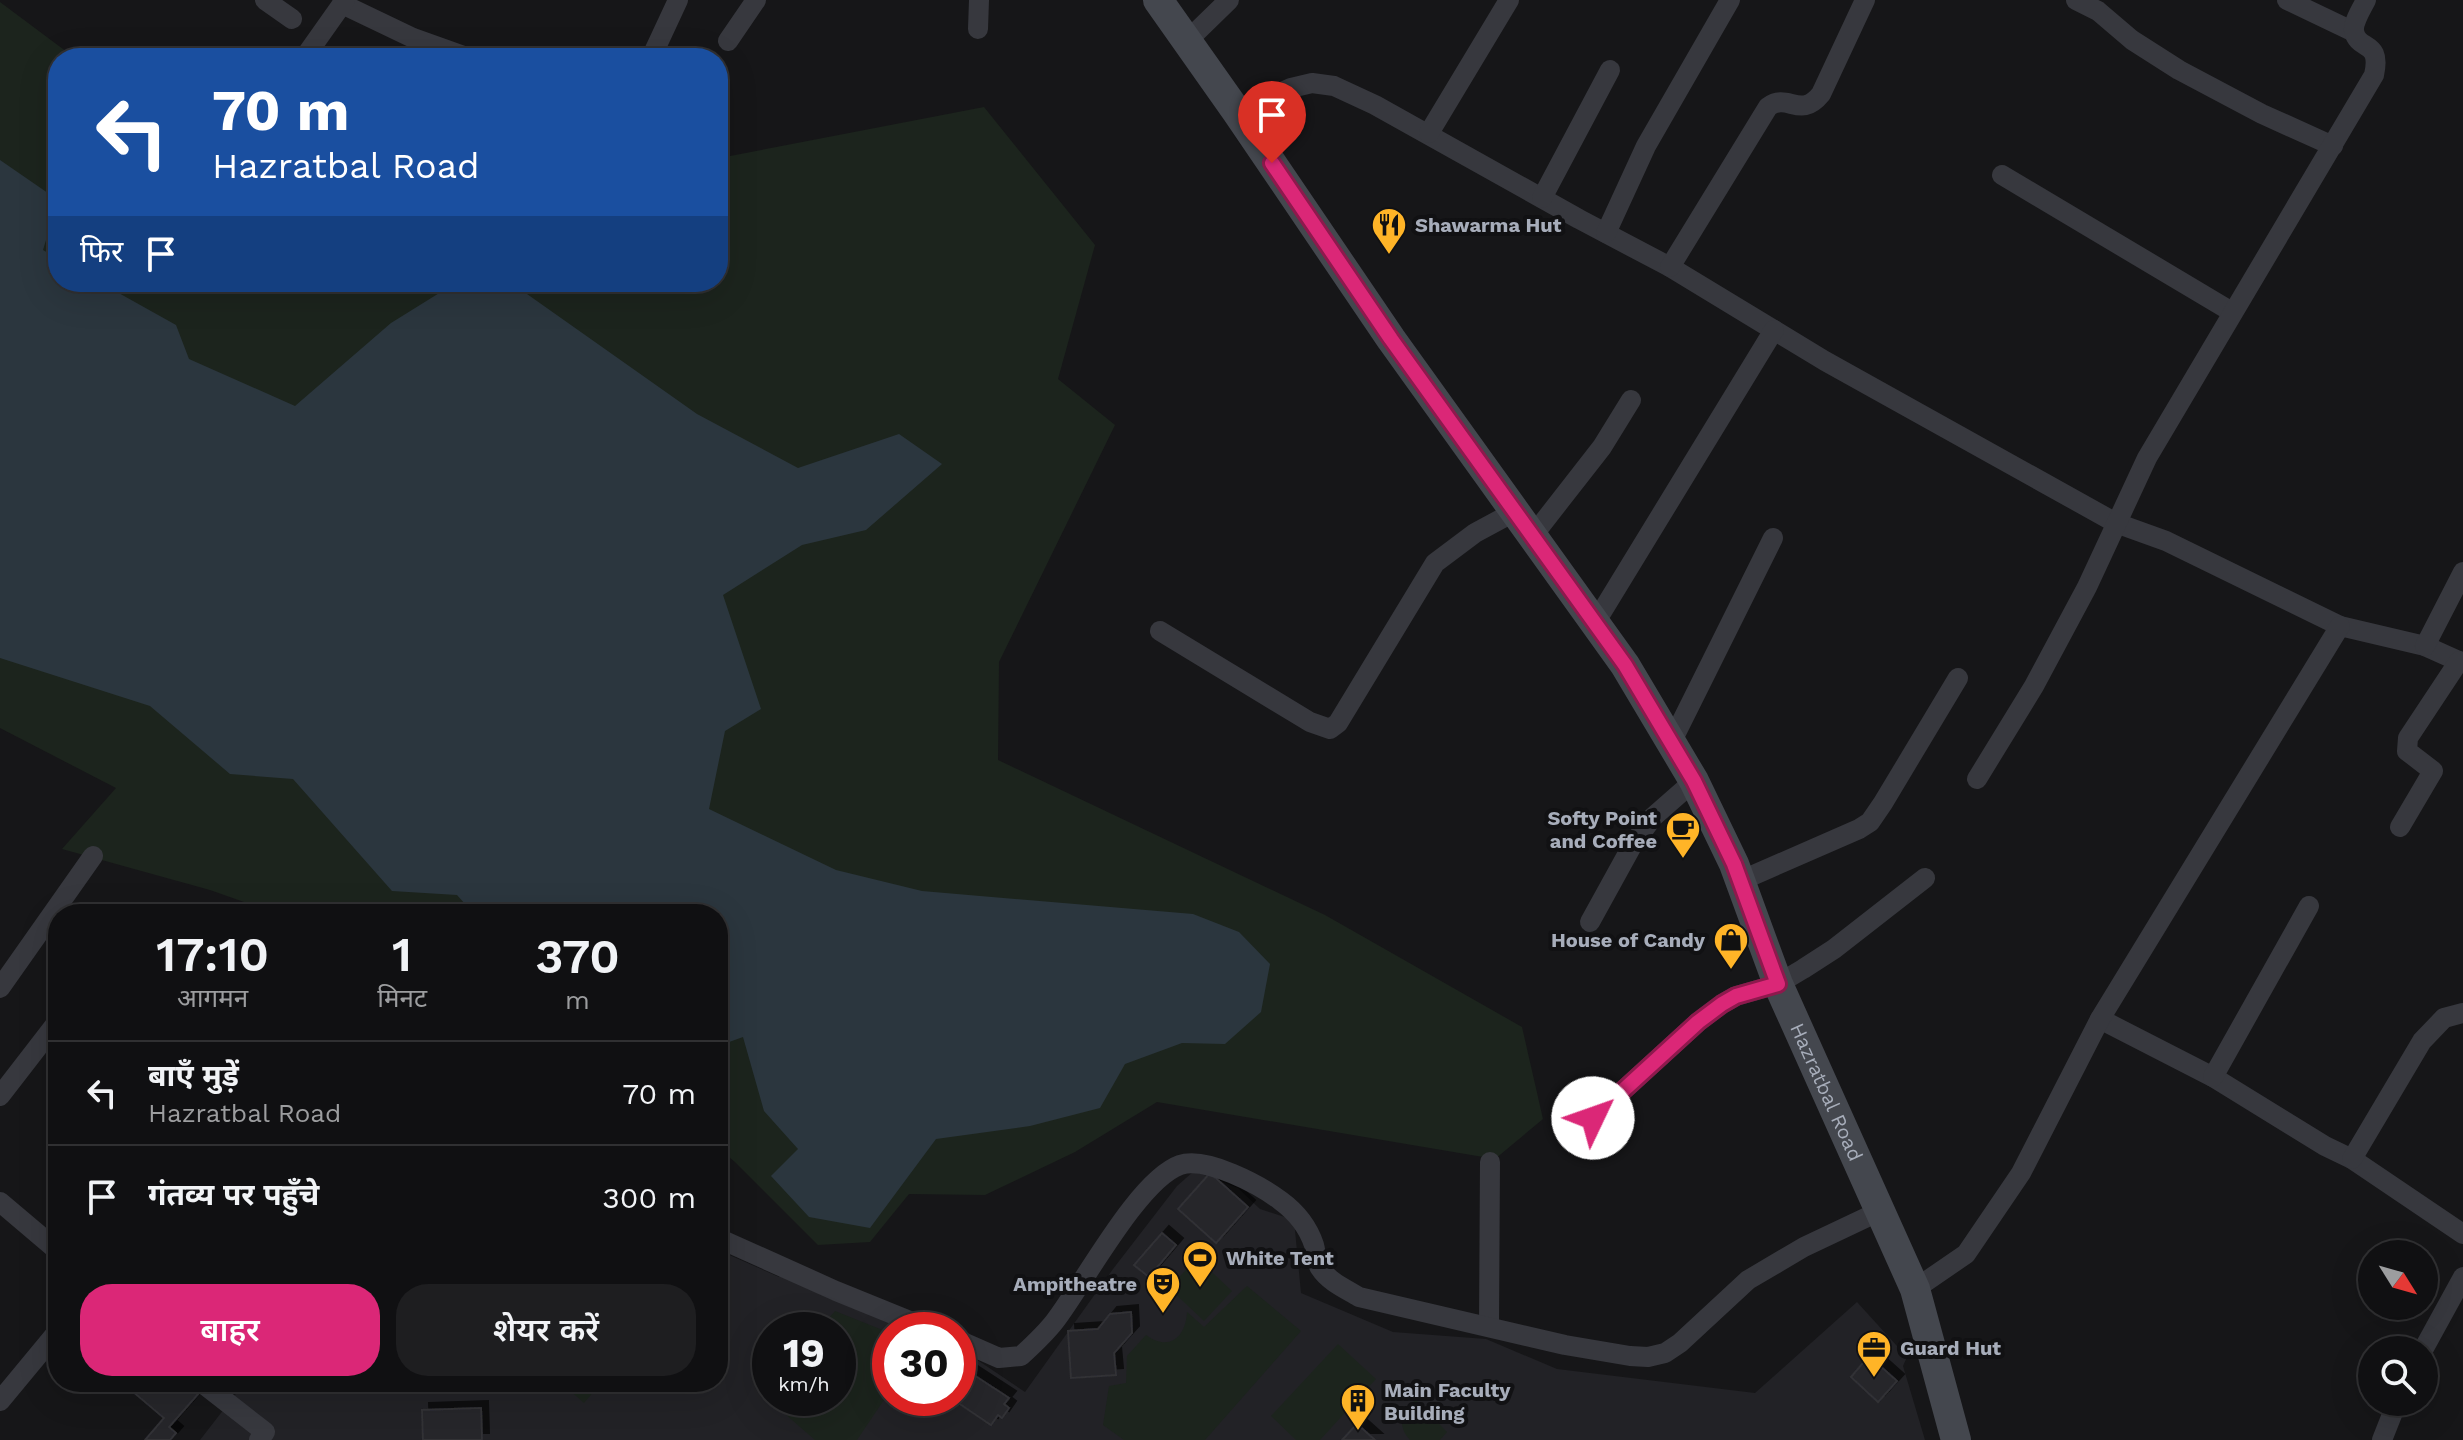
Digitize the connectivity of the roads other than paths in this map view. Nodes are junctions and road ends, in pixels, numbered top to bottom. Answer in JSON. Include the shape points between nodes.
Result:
{"nodes":[{"id":1,"x":265,"y":0,"type":"edge"},
{"id":2,"x":678,"y":0,"type":"edge"},
{"id":3,"x":756,"y":0,"type":"edge"},
{"id":4,"x":979,"y":0,"type":"edge"},
{"id":5,"x":1158,"y":0,"type":"edge"},
{"id":6,"x":1229,"y":0,"type":"edge"},
{"id":7,"x":1509,"y":0,"type":"edge"},
{"id":8,"x":1730,"y":0,"type":"edge"},
{"id":9,"x":1865,"y":0,"type":"edge"},
{"id":10,"x":2076,"y":0,"type":"edge"},
{"id":11,"x":2287,"y":0,"type":"edge"},
{"id":12,"x":2366,"y":0,"type":"edge"},
{"id":13,"x":344,"y":2,"type":"edge"},
{"id":14,"x":292,"y":19,"type":"dead end"},
{"id":15,"x":978,"y":29,"type":"dead end"},
{"id":16,"x":2354,"y":32,"type":"junction"},
{"id":17,"x":728,"y":41,"type":"dead end"},
{"id":18,"x":1187,"y":41,"type":"junction"},
{"id":19,"x":311,"y":48,"type":"edge"},
{"id":20,"x":441,"y":48,"type":"edge"},
{"id":21,"x":656,"y":48,"type":"edge"},
{"id":22,"x":1610,"y":70,"type":"dead end"},
{"id":23,"x":1237,"y":112,"type":"junction"},
{"id":24,"x":1429,"y":133,"type":"junction"},
{"id":25,"x":2333,"y":146,"type":"junction"},
{"id":26,"x":2002,"y":175,"type":"dead end"},
{"id":27,"x":1542,"y":198,"type":"junction"},
{"id":28,"x":1606,"y":233,"type":"junction"},
{"id":29,"x":1670,"y":267,"type":"junction"},
{"id":30,"x":2232,"y":312,"type":"junction"},
{"id":31,"x":1774,"y":330,"type":"junction"},
{"id":32,"x":1631,"y":400,"type":"dead end"},
{"id":33,"x":1514,"y":512,"type":"junction"},
{"id":34,"x":2116,"y":523,"type":"junction"},
{"id":35,"x":1531,"y":538,"type":"junction"},
{"id":36,"x":1773,"y":538,"type":"dead end"},
{"id":37,"x":2463,"y":572,"type":"edge"},
{"id":38,"x":1595,"y":623,"type":"junction"},
{"id":39,"x":2340,"y":626,"type":"junction"},
{"id":40,"x":1160,"y":631,"type":"dead end"},
{"id":41,"x":2425,"y":646,"type":"junction"},
{"id":42,"x":2461,"y":662,"type":"edge"},
{"id":43,"x":1958,"y":678,"type":"dead end"},
{"id":44,"x":1671,"y":743,"type":"junction"},
{"id":45,"x":1977,"y":779,"type":"dead end"},
{"id":46,"x":1694,"y":781,"type":"junction"},
{"id":47,"x":2400,"y":827,"type":"dead end"},
{"id":48,"x":93,"y":856,"type":"dead end"},
{"id":49,"x":1925,"y":878,"type":"dead end"},
{"id":50,"x":1740,"y":881,"type":"junction"},
{"id":51,"x":59,"y":904,"type":"edge"},
{"id":52,"x":2309,"y":906,"type":"dead end"},
{"id":53,"x":48,"y":920,"type":"edge"},
{"id":54,"x":1590,"y":922,"type":"dead end"},
{"id":55,"x":1778,"y":984,"type":"junction"},
{"id":56,"x":0,"y":988,"type":"edge"},
{"id":57,"x":2463,"y":1013,"type":"edge"},
{"id":58,"x":2100,"y":1019,"type":"junction"},
{"id":59,"x":48,"y":1033,"type":"edge"},
{"id":60,"x":2213,"y":1077,"type":"junction"},
{"id":61,"x":2,"y":1088,"type":"edge"},
{"id":62,"x":1593,"y":1118,"type":"dead end"},
{"id":63,"x":2352,"y":1159,"type":"junction"},
{"id":64,"x":1490,"y":1162,"type":"dead end"},
{"id":65,"x":0,"y":1202,"type":"edge"},
{"id":66,"x":1880,"y":1211,"type":"junction"},
{"id":67,"x":2463,"y":1234,"type":"edge"},
{"id":68,"x":728,"y":1242,"type":"edge"},
{"id":69,"x":48,"y":1243,"type":"edge"},
{"id":70,"x":2463,"y":1277,"type":"edge"},
{"id":71,"x":1915,"y":1289,"type":"junction"},
{"id":72,"x":888,"y":1312,"type":"edge"},
{"id":73,"x":1489,"y":1325,"type":"junction"},
{"id":74,"x":2431,"y":1336,"type":"edge"},
{"id":75,"x":48,"y":1343,"type":"edge"},
{"id":76,"x":976,"y":1348,"type":"edge"},
{"id":77,"x":214,"y":1392,"type":"edge"},
{"id":78,"x":0,"y":1401,"type":"edge"},
{"id":79,"x":2391,"y":1416,"type":"edge"},
{"id":80,"x":259,"y":1440,"type":"edge"},
{"id":81,"x":1956,"y":1440,"type":"edge"},
{"id":82,"x":2382,"y":1440,"type":"edge"}],
"edges":[{"from":1,"to":14,"type":"street"},
{"from":2,"to":21,"type":"street"},
{"from":3,"to":17,"type":"street"},
{"from":4,"to":15,"type":"street"},
{"from":5,"to":18,"type":"main road","name":"Hazratbal Road"},
{"from":6,"to":18,"type":"street"},
{"from":7,"to":24,"type":"street"},
{"from":8,"to":28,"type":"street","via":[[1646,146]]},
{"from":9,"to":29,"type":"street","via":[[1821,94],[1803,107],[1784,102],[1768,107]]},
{"from":10,"to":25,"type":"street","via":[[2179,70]]},
{"from":11,"to":16,"type":"street"},
{"from":12,"to":16,"type":"street"},
{"from":13,"to":19,"type":"street"},
{"from":13,"to":20,"type":"street"},
{"from":16,"to":25,"type":"street","via":[[2375,52],[2377,61]]},
{"from":18,"to":23,"type":"main road","name":"Hazratbal Road"},
{"from":22,"to":27,"type":"street"},
{"from":23,"to":24,"type":"street","via":[[1291,88],[1325,83]]},
{"from":23,"to":33,"type":"main road","name":"Hazratbal Road"},
{"from":24,"to":27,"type":"street"},
{"from":25,"to":30,"type":"street"},
{"from":26,"to":30,"type":"street"},
{"from":27,"to":28,"type":"street"},
{"from":28,"to":29,"type":"street"},
{"from":29,"to":31,"type":"street"},
{"from":30,"to":34,"type":"street","via":[[2147,458]]},
{"from":31,"to":34,"type":"street"},
{"from":31,"to":38,"type":"street"},
{"from":32,"to":35,"type":"street","via":[[1602,447]]},
{"from":33,"to":35,"type":"main road","name":"Hazratbal Road"},
{"from":33,"to":40,"type":"street","via":[[1435,563],[1330,729]]},
{"from":34,"to":39,"type":"street","via":[[2166,541]]},
{"from":34,"to":45,"type":"street","via":[[2034,686]]},
{"from":35,"to":38,"type":"main road","name":"Hazratbal Road"},
{"from":36,"to":44,"type":"street"},
{"from":37,"to":41,"type":"street"},
{"from":38,"to":44,"type":"main road","name":"Hazratbal Road"},
{"from":39,"to":41,"type":"street"},
{"from":39,"to":58,"type":"street"},
{"from":41,"to":42,"type":"street"},
{"from":42,"to":47,"type":"street","via":[[2406,744],[2407,751],[2433,771]]},
{"from":43,"to":50,"type":"street","via":[[1870,822]]},
{"from":44,"to":46,"type":"main road","name":"Hazratbal Road"},
{"from":46,"to":50,"type":"main road","name":"Hazratbal Road"},
{"from":46,"to":54,"type":"street","via":[[1653,817],[1633,844]]},
{"from":48,"to":51,"type":"street"},
{"from":49,"to":55,"type":"street","via":[[1834,949]]},
{"from":50,"to":55,"type":"main road","name":"Hazratbal Road"},
{"from":52,"to":60,"type":"street"},
{"from":53,"to":56,"type":"street"},
{"from":55,"to":62,"type":"street","via":[[1722,1004]]},
{"from":55,"to":66,"type":"main road","name":"Hazratbal Road"},
{"from":57,"to":63,"type":"street","via":[[2444,1018],[2422,1041]]},
{"from":58,"to":60,"type":"street"},
{"from":58,"to":71,"type":"street","via":[[2021,1173],[1966,1254]]},
{"from":59,"to":61,"type":"street"},
{"from":60,"to":63,"type":"street"},
{"from":63,"to":67,"type":"street"},
{"from":64,"to":73,"type":"street"},
{"from":65,"to":69,"type":"street"},
{"from":66,"to":71,"type":"main road","name":"Hazratbal Road"},
{"from":66,"to":73,"type":"street","via":[[1748,1280],[1665,1353],[1600,1352]]},
{"from":68,"to":72,"type":"street"},
{"from":70,"to":74,"type":"street"},
{"from":71,"to":81,"type":"main road","name":"Hazratbal Road"},
{"from":73,"to":76,"type":"street","via":[[1359,1297],[1319,1267],[1302,1222],[1281,1201],[1253,1183],[1198,1163],[1180,1165],[1162,1177],[1095,1259],[1057,1319],[1021,1356],[999,1358]]},
{"from":75,"to":78,"type":"street"},
{"from":77,"to":80,"type":"street","via":[[265,1432]]},
{"from":79,"to":82,"type":"street"}]}
